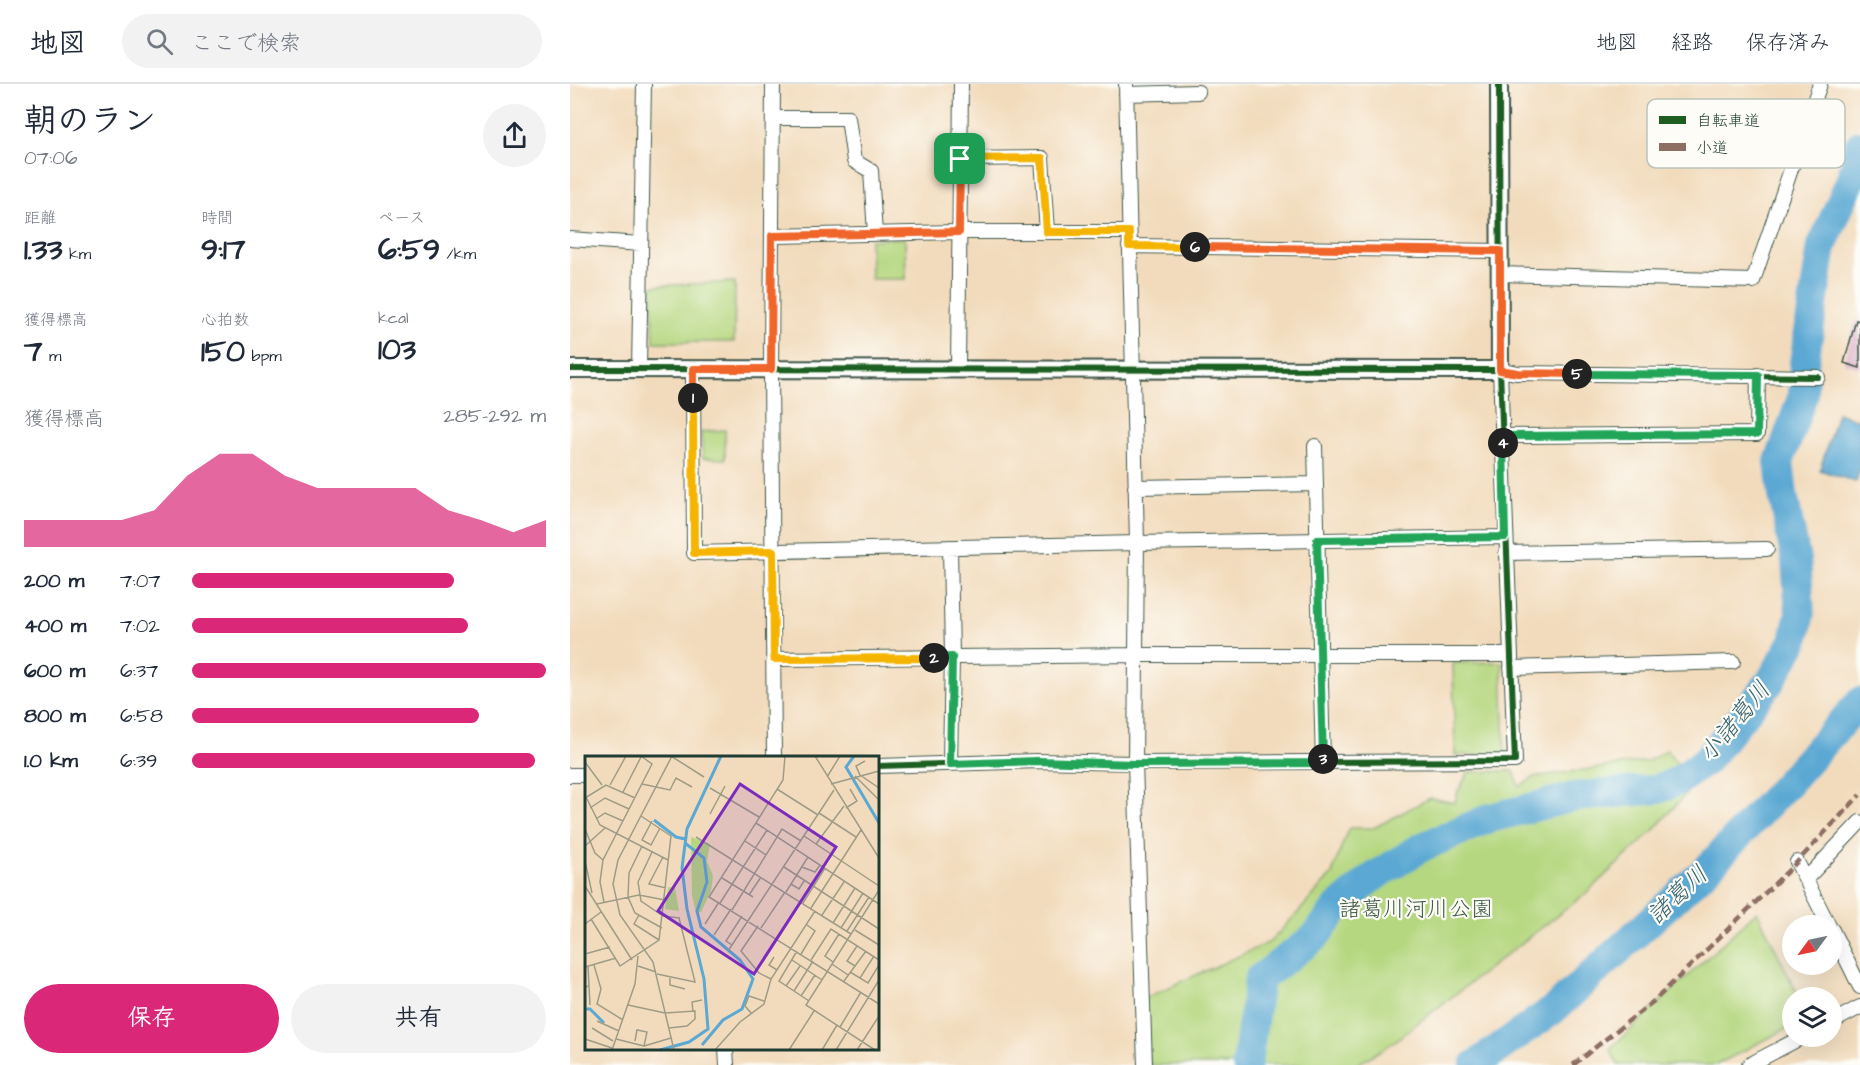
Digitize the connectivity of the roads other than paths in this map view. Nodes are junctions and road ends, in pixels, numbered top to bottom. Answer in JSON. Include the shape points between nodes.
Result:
{"nodes":[{"id":1,"x":644,"y":84,"type":"edge"},
{"id":2,"x":773,"y":84,"type":"edge"},
{"id":3,"x":961,"y":84,"type":"edge"},
{"id":4,"x":1499,"y":84,"type":"edge"},
{"id":5,"x":1820,"y":84,"type":"edge"},
{"id":6,"x":1126,"y":89,"type":"edge"},
{"id":7,"x":1198,"y":92,"type":"dead end"},
{"id":8,"x":1815,"y":99,"type":"edge"},
{"id":9,"x":773,"y":117,"type":"junction"},
{"id":10,"x":960,"y":159,"type":"junction"},
{"id":11,"x":1791,"y":168,"type":"edge"},
{"id":12,"x":959,"y":232,"type":"junction"},
{"id":13,"x":1047,"y":232,"type":"junction"},
{"id":14,"x":875,"y":234,"type":"junction"},
{"id":15,"x":772,"y":236,"type":"junction"},
{"id":16,"x":570,"y":239,"type":"edge"},
{"id":17,"x":1129,"y":239,"type":"junction"},
{"id":18,"x":641,"y":244,"type":"junction"},
{"id":19,"x":1500,"y":251,"type":"junction"},
{"id":20,"x":1500,"y":274,"type":"junction"},
{"id":21,"x":570,"y":369,"type":"edge"},
{"id":22,"x":639,"y":369,"type":"junction"},
{"id":23,"x":693,"y":369,"type":"junction"},
{"id":24,"x":771,"y":369,"type":"junction"},
{"id":25,"x":958,"y":369,"type":"junction"},
{"id":26,"x":1132,"y":369,"type":"junction"},
{"id":27,"x":1500,"y":370,"type":"junction"},
{"id":28,"x":1758,"y":375,"type":"junction"},
{"id":29,"x":1818,"y":377,"type":"dead end"},
{"id":30,"x":1502,"y":436,"type":"junction"},
{"id":31,"x":1315,"y":446,"type":"dead end"},
{"id":32,"x":1316,"y":484,"type":"junction"},
{"id":33,"x":1135,"y":487,"type":"junction"},
{"id":34,"x":1505,"y":537,"type":"junction"},
{"id":35,"x":1317,"y":540,"type":"junction"},
{"id":36,"x":1137,"y":543,"type":"junction"},
{"id":37,"x":950,"y":547,"type":"junction"},
{"id":38,"x":1767,"y":549,"type":"dead end"},
{"id":39,"x":773,"y":551,"type":"junction"},
{"id":40,"x":1506,"y":553,"type":"junction"},
{"id":41,"x":1136,"y":655,"type":"junction"},
{"id":42,"x":1319,"y":655,"type":"junction"},
{"id":43,"x":952,"y":657,"type":"junction"},
{"id":44,"x":774,"y":659,"type":"junction"},
{"id":45,"x":1510,"y":662,"type":"junction"},
{"id":46,"x":1733,"y":662,"type":"dead end"},
{"id":47,"x":774,"y":756,"type":"edge"},
{"id":48,"x":1323,"y":763,"type":"junction"},
{"id":49,"x":950,"y":764,"type":"junction"},
{"id":50,"x":1135,"y":764,"type":"junction"},
{"id":51,"x":879,"y":766,"type":"edge"},
{"id":52,"x":585,"y":775,"type":"edge"},
{"id":53,"x":570,"y":776,"type":"edge"},
{"id":54,"x":1860,"y":822,"type":"edge"},
{"id":55,"x":1797,"y":862,"type":"dead end"},
{"id":56,"x":1806,"y":879,"type":"junction"},
{"id":57,"x":1824,"y":915,"type":"edge"},
{"id":58,"x":1842,"y":950,"type":"edge"},
{"id":59,"x":1860,"y":987,"type":"edge"},
{"id":60,"x":1860,"y":1007,"type":"edge"},
{"id":61,"x":1842,"y":1017,"type":"edge"},
{"id":62,"x":1783,"y":1047,"type":"edge"},
{"id":63,"x":726,"y":1050,"type":"edge"},
{"id":64,"x":727,"y":1065,"type":"edge"},
{"id":65,"x":1145,"y":1065,"type":"edge"},
{"id":66,"x":1749,"y":1065,"type":"edge"}],
"edges":[{"from":1,"to":18,"type":"street"},
{"from":2,"to":9,"type":"street"},
{"from":3,"to":10,"type":"street"},
{"from":4,"to":19,"type":"street"},
{"from":5,"to":8,"type":"street"},
{"from":6,"to":7,"type":"street"},
{"from":6,"to":17,"type":"street"},
{"from":9,"to":14,"type":"street","via":[[848,118],[854,161],[871,171]]},
{"from":9,"to":15,"type":"street"},
{"from":10,"to":12,"type":"street"},
{"from":10,"to":13,"type":"street","via":[[1042,158]]},
{"from":11,"to":20,"type":"street","via":[[1753,281]]},
{"from":12,"to":13,"type":"street"},
{"from":12,"to":14,"type":"street"},
{"from":12,"to":25,"type":"street"},
{"from":13,"to":17,"type":"street"},
{"from":14,"to":15,"type":"street"},
{"from":15,"to":24,"type":"street"},
{"from":16,"to":18,"type":"street"},
{"from":17,"to":19,"type":"street"},
{"from":17,"to":26,"type":"street"},
{"from":18,"to":22,"type":"street"},
{"from":19,"to":20,"type":"street"},
{"from":20,"to":27,"type":"street"},
{"from":21,"to":22,"type":"street"},
{"from":22,"to":23,"type":"street"},
{"from":23,"to":24,"type":"street"},
{"from":23,"to":39,"type":"street","via":[[694,553]]},
{"from":24,"to":25,"type":"street"},
{"from":24,"to":39,"type":"street"},
{"from":25,"to":26,"type":"street"},
{"from":26,"to":27,"type":"street"},
{"from":26,"to":33,"type":"street"},
{"from":27,"to":28,"type":"street"},
{"from":27,"to":30,"type":"street"},
{"from":28,"to":29,"type":"street"},
{"from":28,"to":30,"type":"street","via":[[1757,434]]},
{"from":30,"to":34,"type":"street"},
{"from":31,"to":32,"type":"street"},
{"from":32,"to":33,"type":"street"},
{"from":32,"to":35,"type":"street"},
{"from":33,"to":36,"type":"street"},
{"from":34,"to":35,"type":"street"},
{"from":34,"to":40,"type":"street"},
{"from":35,"to":36,"type":"street"},
{"from":35,"to":42,"type":"street"},
{"from":36,"to":37,"type":"street"},
{"from":36,"to":41,"type":"street"},
{"from":37,"to":39,"type":"street"},
{"from":37,"to":43,"type":"street"},
{"from":38,"to":40,"type":"street"},
{"from":39,"to":44,"type":"street"},
{"from":40,"to":45,"type":"street"},
{"from":41,"to":42,"type":"street"},
{"from":41,"to":43,"type":"street"},
{"from":41,"to":50,"type":"street"},
{"from":42,"to":45,"type":"street"},
{"from":42,"to":48,"type":"street"},
{"from":43,"to":44,"type":"street"},
{"from":43,"to":49,"type":"street"},
{"from":44,"to":47,"type":"street"},
{"from":45,"to":46,"type":"street"},
{"from":45,"to":48,"type":"street","via":[[1515,761]]},
{"from":48,"to":50,"type":"street"},
{"from":49,"to":50,"type":"street"},
{"from":49,"to":51,"type":"street"},
{"from":50,"to":65,"type":"street"},
{"from":52,"to":53,"type":"street"},
{"from":54,"to":56,"type":"street"},
{"from":55,"to":56,"type":"street"},
{"from":56,"to":57,"type":"street"},
{"from":58,"to":59,"type":"street"},
{"from":60,"to":61,"type":"street"},
{"from":62,"to":66,"type":"street"},
{"from":63,"to":64,"type":"street"}]}
